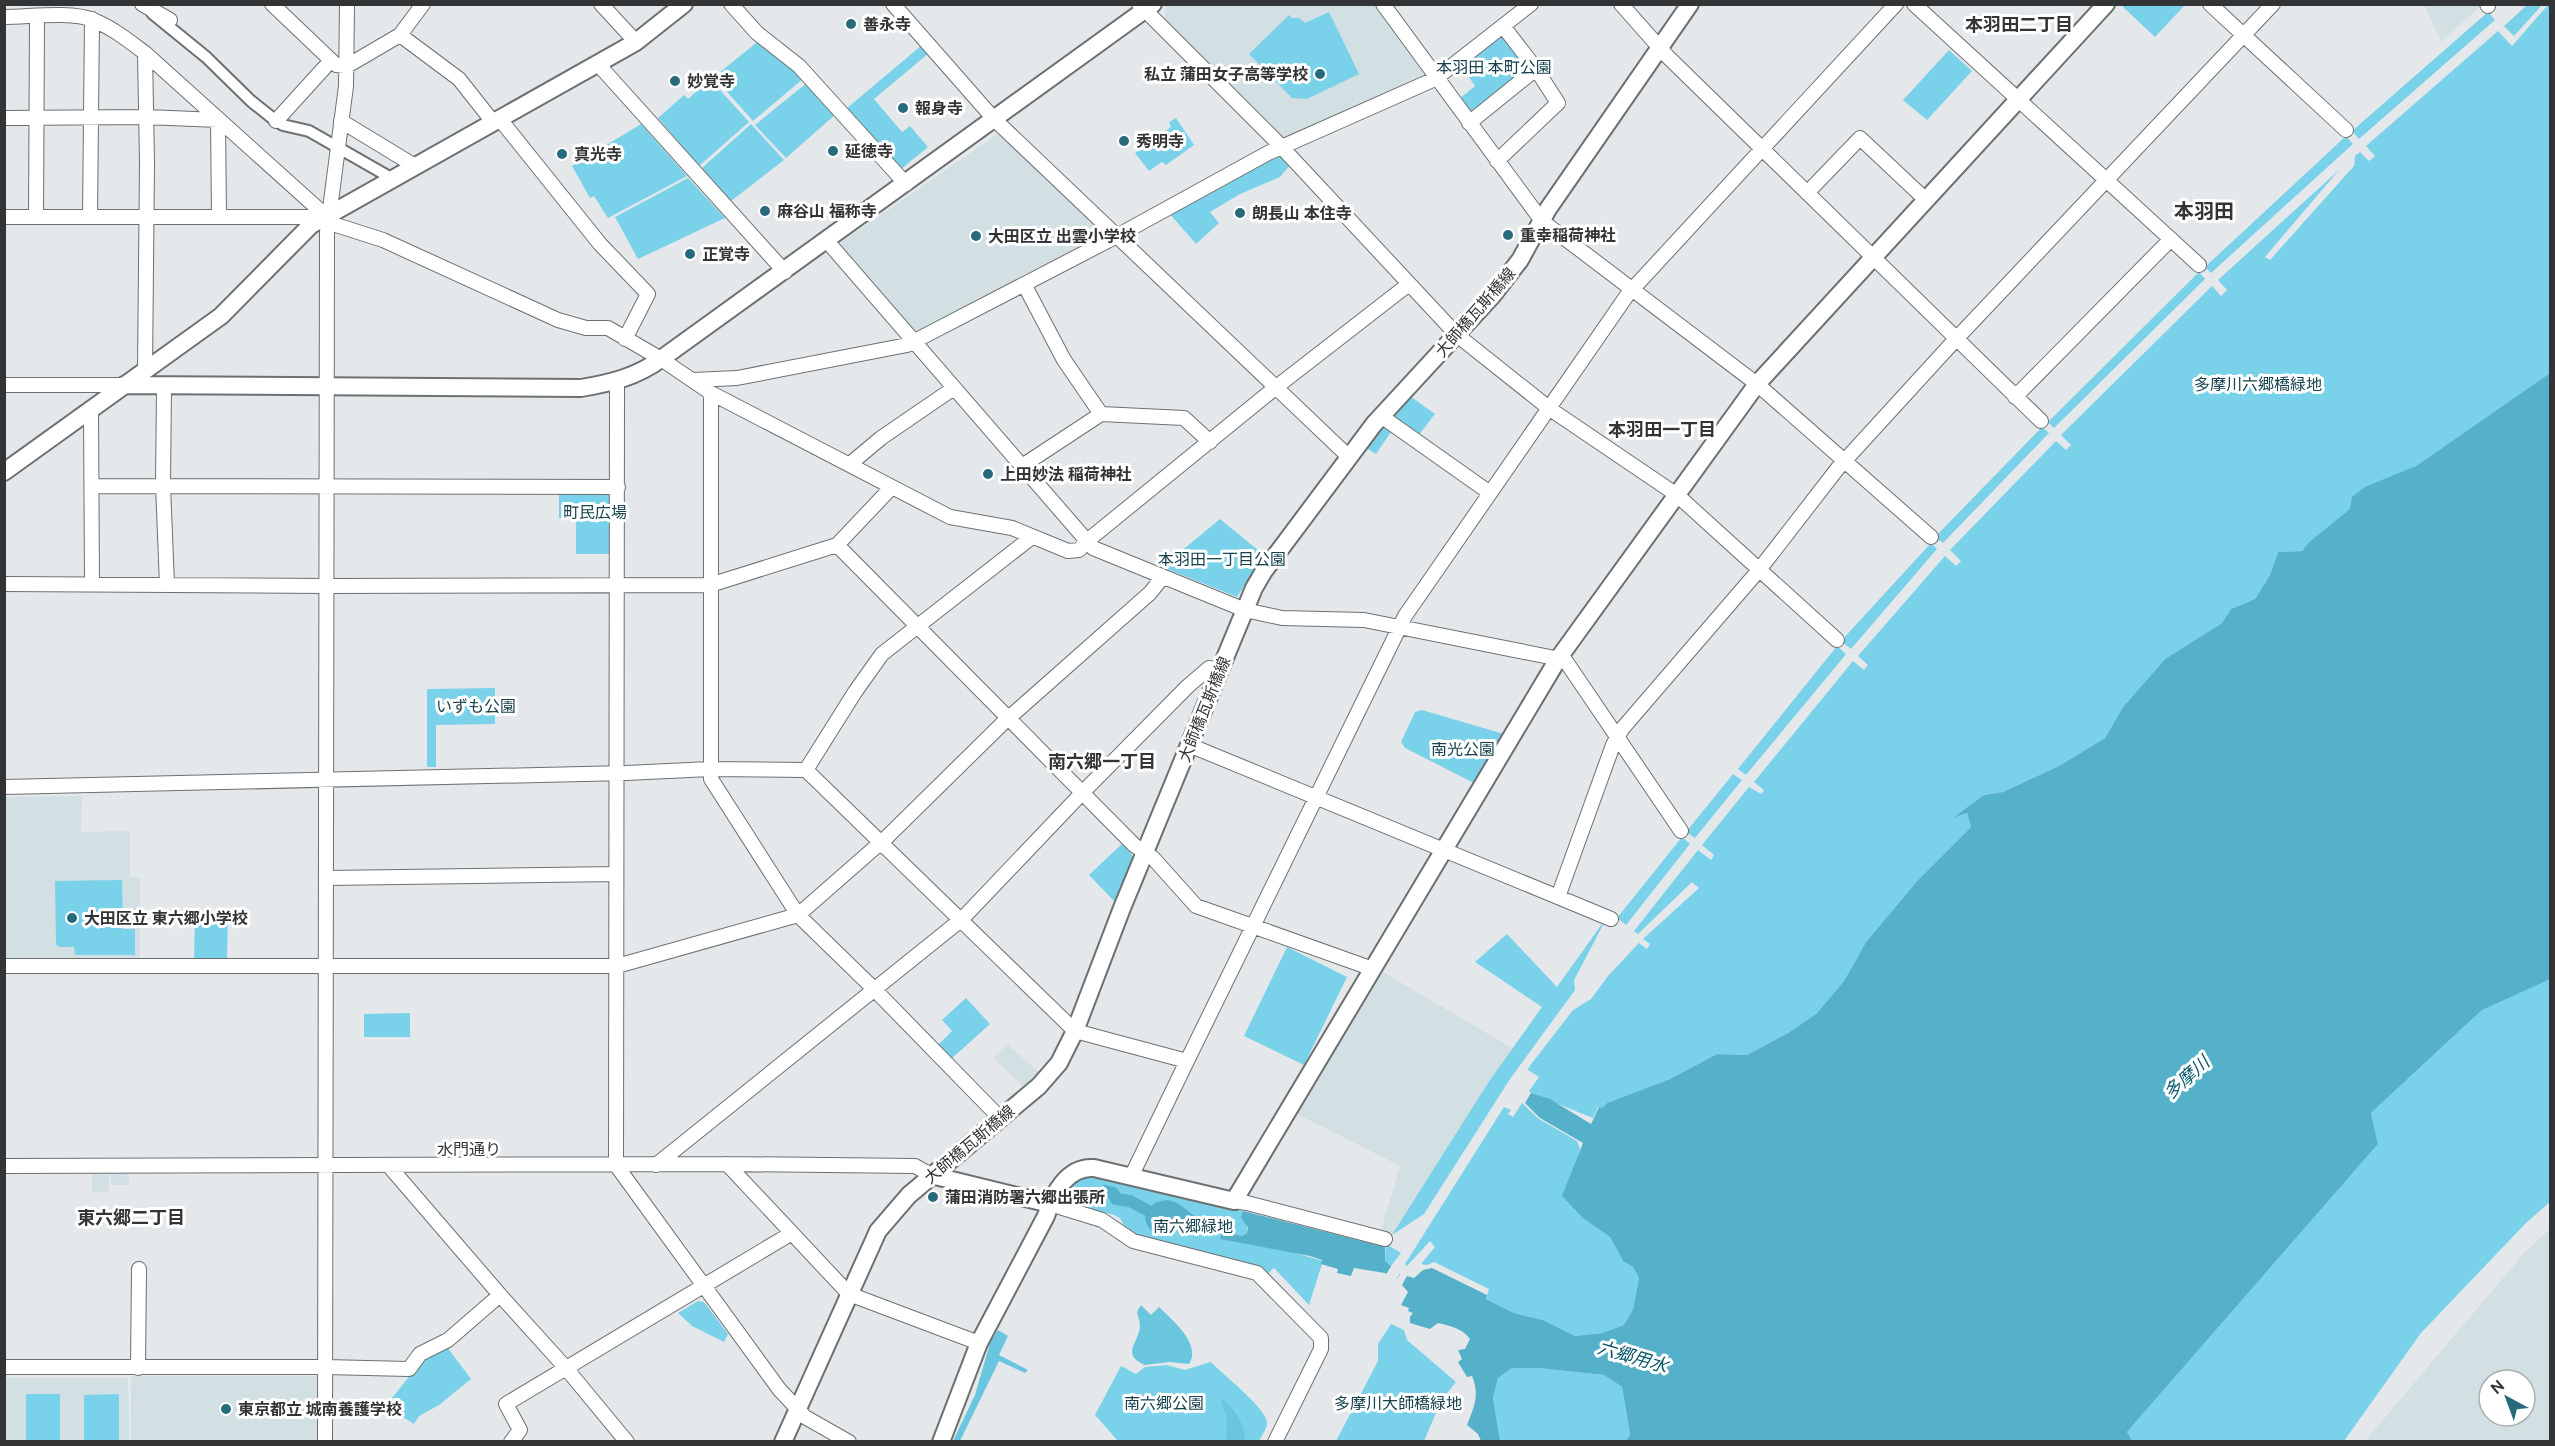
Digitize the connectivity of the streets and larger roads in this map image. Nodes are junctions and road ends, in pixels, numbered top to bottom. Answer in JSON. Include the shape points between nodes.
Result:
{"nodes":[{"id":1,"x":136,"y":4,"type":"edge"},
{"id":2,"x":142,"y":4,"type":"edge"},
{"id":3,"x":272,"y":4,"type":"edge"},
{"id":4,"x":347,"y":4,"type":"edge"},
{"id":5,"x":423,"y":4,"type":"edge"},
{"id":6,"x":601,"y":4,"type":"edge"},
{"id":7,"x":684,"y":4,"type":"edge"},
{"id":8,"x":731,"y":4,"type":"edge"},
{"id":9,"x":893,"y":4,"type":"edge"},
{"id":10,"x":1383,"y":4,"type":"edge"},
{"id":11,"x":1531,"y":4,"type":"edge"},
{"id":12,"x":1622,"y":4,"type":"edge"},
{"id":13,"x":1690,"y":4,"type":"edge"},
{"id":14,"x":1896,"y":4,"type":"edge"},
{"id":15,"x":1914,"y":4,"type":"edge"},
{"id":16,"x":2106,"y":4,"type":"edge"},
{"id":17,"x":2210,"y":4,"type":"edge"},
{"id":18,"x":2273,"y":4,"type":"edge"},
{"id":19,"x":1146,"y":6,"type":"edge"},
{"id":20,"x":4,"y":17,"type":"edge"},
{"id":21,"x":37,"y":17,"type":"junction"},
{"id":22,"x":92,"y":20,"type":"junction"},
{"id":23,"x":170,"y":20,"type":"dead end"},
{"id":24,"x":1503,"y":26,"type":"junction"},
{"id":25,"x":400,"y":34,"type":"junction"},
{"id":26,"x":2244,"y":35,"type":"junction"},
{"id":27,"x":636,"y":42,"type":"junction"},
{"id":28,"x":1660,"y":48,"type":"junction"},
{"id":29,"x":145,"y":53,"type":"junction"},
{"id":30,"x":597,"y":63,"type":"junction"},
{"id":31,"x":346,"y":66,"type":"junction"},
{"id":32,"x":325,"y":67,"type":"dead end"},
{"id":33,"x":1536,"y":69,"type":"junction"},
{"id":34,"x":1435,"y":79,"type":"junction"},
{"id":35,"x":2018,"y":100,"type":"junction"},
{"id":36,"x":91,"y":117,"type":"junction"},
{"id":37,"x":146,"y":117,"type":"junction"},
{"id":38,"x":4,"y":118,"type":"edge"},
{"id":39,"x":36,"y":118,"type":"junction"},
{"id":40,"x":218,"y":120,"type":"junction"},
{"id":41,"x":496,"y":120,"type":"junction"},
{"id":42,"x":994,"y":120,"type":"junction"},
{"id":43,"x":276,"y":121,"type":"junction"},
{"id":44,"x":341,"y":121,"type":"junction"},
{"id":45,"x":1469,"y":123,"type":"junction"},
{"id":46,"x":2346,"y":130,"type":"dead end"},
{"id":47,"x":338,"y":147,"type":"junction"},
{"id":48,"x":1282,"y":148,"type":"junction"},
{"id":49,"x":1762,"y":149,"type":"junction"},
{"id":50,"x":1497,"y":161,"type":"junction"},
{"id":51,"x":415,"y":166,"type":"junction"},
{"id":52,"x":393,"y":179,"type":"junction"},
{"id":53,"x":2106,"y":181,"type":"junction"},
{"id":54,"x":906,"y":184,"type":"junction"},
{"id":55,"x":1807,"y":193,"type":"junction"},
{"id":56,"x":1926,"y":200,"type":"junction"},
{"id":57,"x":4,"y":217,"type":"edge"},
{"id":58,"x":36,"y":217,"type":"junction"},
{"id":59,"x":90,"y":217,"type":"junction"},
{"id":60,"x":146,"y":217,"type":"junction"},
{"id":61,"x":219,"y":217,"type":"junction"},
{"id":62,"x":329,"y":217,"type":"junction"},
{"id":63,"x":1542,"y":221,"type":"junction"},
{"id":64,"x":1117,"y":236,"type":"junction"},
{"id":65,"x":2171,"y":239,"type":"junction"},
{"id":66,"x":827,"y":241,"type":"junction"},
{"id":67,"x":1873,"y":258,"type":"junction"},
{"id":68,"x":2199,"y":266,"type":"dead end"},
{"id":69,"x":785,"y":272,"type":"junction"},
{"id":70,"x":1024,"y":284,"type":"junction"},
{"id":71,"x":1409,"y":284,"type":"junction"},
{"id":72,"x":1633,"y":288,"type":"junction"},
{"id":73,"x":1457,"y":335,"type":"junction"},
{"id":74,"x":625,"y":339,"type":"junction"},
{"id":75,"x":1956,"y":339,"type":"junction"},
{"id":76,"x":913,"y":342,"type":"junction"},
{"id":77,"x":661,"y":359,"type":"junction"},
{"id":78,"x":145,"y":370,"type":"junction"},
{"id":79,"x":693,"y":380,"type":"junction"},
{"id":80,"x":617,"y":382,"type":"junction"},
{"id":81,"x":1757,"y":384,"type":"junction"},
{"id":82,"x":4,"y":385,"type":"edge"},
{"id":83,"x":124,"y":385,"type":"junction"},
{"id":84,"x":164,"y":387,"type":"junction"},
{"id":85,"x":327,"y":387,"type":"junction"},
{"id":86,"x":954,"y":388,"type":"junction"},
{"id":87,"x":1275,"y":388,"type":"junction"},
{"id":88,"x":711,"y":393,"type":"junction"},
{"id":89,"x":2015,"y":397,"type":"junction"},
{"id":90,"x":1550,"y":409,"type":"junction"},
{"id":91,"x":91,"y":410,"type":"junction"},
{"id":92,"x":1101,"y":414,"type":"junction"},
{"id":93,"x":1381,"y":416,"type":"junction"},
{"id":94,"x":2041,"y":421,"type":"dead end"},
{"id":95,"x":1210,"y":442,"type":"junction"},
{"id":96,"x":1348,"y":457,"type":"junction"},
{"id":97,"x":1845,"y":461,"type":"junction"},
{"id":98,"x":850,"y":464,"type":"junction"},
{"id":99,"x":1022,"y":466,"type":"junction"},
{"id":100,"x":4,"y":472,"type":"edge"},
{"id":101,"x":164,"y":485,"type":"junction"},
{"id":102,"x":325,"y":485,"type":"junction"},
{"id":103,"x":92,"y":486,"type":"junction"},
{"id":104,"x":618,"y":487,"type":"junction"},
{"id":105,"x":891,"y":488,"type":"junction"},
{"id":106,"x":1490,"y":493,"type":"junction"},
{"id":107,"x":1677,"y":495,"type":"junction"},
{"id":108,"x":1032,"y":537,"type":"junction"},
{"id":109,"x":1930,"y":537,"type":"dead end"},
{"id":110,"x":1087,"y":541,"type":"junction"},
{"id":111,"x":837,"y":545,"type":"junction"},
{"id":112,"x":1759,"y":570,"type":"junction"},
{"id":113,"x":1162,"y":578,"type":"junction"},
{"id":114,"x":4,"y":584,"type":"edge"},
{"id":115,"x":92,"y":584,"type":"junction"},
{"id":116,"x":167,"y":585,"type":"junction"},
{"id":117,"x":617,"y":585,"type":"junction"},
{"id":118,"x":710,"y":585,"type":"junction"},
{"id":119,"x":326,"y":586,"type":"junction"},
{"id":120,"x":1245,"y":610,"type":"junction"},
{"id":121,"x":918,"y":626,"type":"junction"},
{"id":122,"x":1399,"y":628,"type":"junction"},
{"id":123,"x":1837,"y":640,"type":"dead end"},
{"id":124,"x":1558,"y":658,"type":"junction"},
{"id":125,"x":1220,"y":670,"type":"junction"},
{"id":126,"x":1009,"y":717,"type":"junction"},
{"id":127,"x":1616,"y":736,"type":"junction"},
{"id":128,"x":1189,"y":745,"type":"junction"},
{"id":129,"x":710,"y":769,"type":"junction"},
{"id":130,"x":806,"y":770,"type":"junction"},
{"id":131,"x":616,"y":773,"type":"junction"},
{"id":132,"x":326,"y":779,"type":"junction"},
{"id":133,"x":4,"y":787,"type":"edge"},
{"id":134,"x":1083,"y":792,"type":"junction"},
{"id":135,"x":1318,"y":797,"type":"junction"},
{"id":136,"x":1681,"y":831,"type":"dead end"},
{"id":137,"x":881,"y":842,"type":"junction"},
{"id":138,"x":1443,"y":850,"type":"junction"},
{"id":139,"x":1144,"y":852,"type":"junction"},
{"id":140,"x":616,"y":874,"type":"junction"},
{"id":141,"x":327,"y":878,"type":"junction"},
{"id":142,"x":1558,"y":897,"type":"junction"},
{"id":143,"x":798,"y":915,"type":"junction"},
{"id":144,"x":962,"y":919,"type":"junction"},
{"id":145,"x":1611,"y":919,"type":"dead end"},
{"id":146,"x":1253,"y":926,"type":"junction"},
{"id":147,"x":4,"y":966,"type":"edge"},
{"id":148,"x":327,"y":966,"type":"junction"},
{"id":149,"x":617,"y":966,"type":"junction"},
{"id":150,"x":1373,"y":969,"type":"junction"},
{"id":151,"x":874,"y":989,"type":"junction"},
{"id":152,"x":1075,"y":1031,"type":"junction"},
{"id":153,"x":1187,"y":1061,"type":"junction"},
{"id":154,"x":1000,"y":1118,"type":"junction"},
{"id":155,"x":727,"y":1164,"type":"junction"},
{"id":156,"x":616,"y":1165,"type":"junction"},
{"id":157,"x":656,"y":1165,"type":"junction"},
{"id":158,"x":4,"y":1166,"type":"edge"},
{"id":159,"x":389,"y":1166,"type":"junction"},
{"id":160,"x":326,"y":1167,"type":"junction"},
{"id":161,"x":931,"y":1175,"type":"junction"},
{"id":162,"x":1131,"y":1177,"type":"junction"},
{"id":163,"x":1234,"y":1201,"type":"junction"},
{"id":164,"x":1050,"y":1204,"type":"junction"},
{"id":165,"x":792,"y":1233,"type":"junction"},
{"id":166,"x":1385,"y":1239,"type":"dead end"},
{"id":167,"x":139,"y":1269,"type":"dead end"},
{"id":168,"x":705,"y":1286,"type":"junction"},
{"id":169,"x":849,"y":1294,"type":"junction"},
{"id":170,"x":500,"y":1295,"type":"junction"},
{"id":171,"x":979,"y":1343,"type":"junction"},
{"id":172,"x":325,"y":1367,"type":"junction"},
{"id":173,"x":565,"y":1367,"type":"junction"},
{"id":174,"x":4,"y":1368,"type":"edge"},
{"id":175,"x":138,"y":1368,"type":"junction"},
{"id":176,"x":798,"y":1410,"type":"junction"},
{"id":177,"x":325,"y":1442,"type":"edge"},
{"id":178,"x":511,"y":1442,"type":"edge"},
{"id":179,"x":627,"y":1442,"type":"edge"},
{"id":180,"x":783,"y":1442,"type":"edge"},
{"id":181,"x":849,"y":1442,"type":"edge"},
{"id":182,"x":941,"y":1442,"type":"edge"},
{"id":183,"x":1275,"y":1442,"type":"edge"}],
"edges":[{"from":1,"to":43,"type":"street","via":[[206,57]]},
{"from":2,"to":23,"type":"street"},
{"from":3,"to":31,"type":"street","via":[[336,65]]},
{"from":4,"to":31,"type":"street"},
{"from":5,"to":25,"type":"street"},
{"from":6,"to":27,"type":"street"},
{"from":7,"to":27,"type":"street"},
{"from":8,"to":54,"type":"street","via":[[757,33],[799,66]]},
{"from":9,"to":42,"type":"street"},
{"from":10,"to":34,"type":"street"},
{"from":11,"to":24,"type":"street"},
{"from":12,"to":28,"type":"street"},
{"from":13,"to":28,"type":"street","name":"大師橋瓦斯橋線"},
{"from":14,"to":49,"type":"street"},
{"from":15,"to":35,"type":"street"},
{"from":16,"to":35,"type":"street"},
{"from":17,"to":26,"type":"street"},
{"from":18,"to":26,"type":"street"},
{"from":19,"to":42,"type":"street"},
{"from":19,"to":48,"type":"street"},
{"from":20,"to":21,"type":"street"},
{"from":21,"to":22,"type":"street"},
{"from":21,"to":39,"type":"street"},
{"from":22,"to":29,"type":"street","via":[[114,30]]},
{"from":22,"to":36,"type":"street"},
{"from":24,"to":33,"type":"street"},
{"from":24,"to":34,"type":"street"},
{"from":25,"to":31,"type":"street"},
{"from":25,"to":41,"type":"street","via":[[459,79]]},
{"from":26,"to":46,"type":"street"},
{"from":26,"to":53,"type":"street"},
{"from":27,"to":30,"type":"street"},
{"from":28,"to":49,"type":"street"},
{"from":28,"to":63,"type":"street","name":"大師橋瓦斯橋線"},
{"from":29,"to":37,"type":"street"},
{"from":29,"to":40,"type":"street"},
{"from":30,"to":41,"type":"street"},
{"from":30,"to":69,"type":"street"},
{"from":31,"to":44,"type":"street"},
{"from":32,"to":43,"type":"street"},
{"from":33,"to":45,"type":"street"},
{"from":33,"to":50,"type":"street","via":[[1558,103]]},
{"from":34,"to":45,"type":"street"},
{"from":34,"to":48,"type":"street"},
{"from":35,"to":53,"type":"street"},
{"from":35,"to":56,"type":"street"},
{"from":36,"to":37,"type":"street"},
{"from":36,"to":39,"type":"street"},
{"from":36,"to":59,"type":"street"},
{"from":37,"to":40,"type":"street"},
{"from":37,"to":60,"type":"street"},
{"from":38,"to":39,"type":"street"},
{"from":39,"to":58,"type":"street"},
{"from":40,"to":61,"type":"street"},
{"from":40,"to":62,"type":"street"},
{"from":41,"to":51,"type":"street"},
{"from":41,"to":74,"type":"street","via":[[600,244],[648,294]]},
{"from":42,"to":54,"type":"street"},
{"from":42,"to":64,"type":"street"},
{"from":43,"to":47,"type":"street","via":[[309,131]]},
{"from":44,"to":47,"type":"street"},
{"from":44,"to":51,"type":"street"},
{"from":45,"to":50,"type":"street"},
{"from":47,"to":52,"type":"street"},
{"from":47,"to":62,"type":"street"},
{"from":48,"to":64,"type":"street"},
{"from":48,"to":71,"type":"street"},
{"from":49,"to":55,"type":"street"},
{"from":49,"to":72,"type":"street"},
{"from":50,"to":63,"type":"street"},
{"from":51,"to":52,"type":"street"},
{"from":52,"to":62,"type":"street"},
{"from":53,"to":65,"type":"street"},
{"from":53,"to":75,"type":"street"},
{"from":54,"to":66,"type":"street"},
{"from":55,"to":56,"type":"street","via":[[1860,138]]},
{"from":55,"to":67,"type":"street"},
{"from":56,"to":67,"type":"street"},
{"from":57,"to":58,"type":"street"},
{"from":58,"to":59,"type":"street"},
{"from":59,"to":60,"type":"street"},
{"from":60,"to":61,"type":"street"},
{"from":60,"to":78,"type":"street"},
{"from":61,"to":62,"type":"street"},
{"from":62,"to":74,"type":"street","via":[[336,225],[383,240],[558,320],[586,328],[608,328]]},
{"from":62,"to":78,"type":"street","via":[[305,231],[221,316]]},
{"from":62,"to":85,"type":"street"},
{"from":63,"to":72,"type":"street"},
{"from":63,"to":73,"type":"street","name":"大師橋瓦斯橋線","via":[[1520,260]]},
{"from":64,"to":70,"type":"street"},
{"from":64,"to":87,"type":"street"},
{"from":65,"to":68,"type":"street"},
{"from":65,"to":89,"type":"street"},
{"from":66,"to":69,"type":"street"},
{"from":66,"to":76,"type":"street"},
{"from":67,"to":75,"type":"street"},
{"from":67,"to":81,"type":"street"},
{"from":69,"to":77,"type":"street"},
{"from":70,"to":76,"type":"street"},
{"from":70,"to":92,"type":"street","via":[[1064,360]]},
{"from":71,"to":73,"type":"street"},
{"from":71,"to":87,"type":"street"},
{"from":72,"to":81,"type":"street"},
{"from":72,"to":90,"type":"street"},
{"from":73,"to":90,"type":"street"},
{"from":73,"to":93,"type":"street","name":"大師橋瓦斯橋線"},
{"from":74,"to":77,"type":"street"},
{"from":75,"to":89,"type":"street"},
{"from":75,"to":97,"type":"street"},
{"from":76,"to":79,"type":"street","via":[[737,378]]},
{"from":76,"to":86,"type":"street"},
{"from":77,"to":79,"type":"street"},
{"from":77,"to":80,"type":"street"},
{"from":78,"to":83,"type":"street"},
{"from":79,"to":88,"type":"street"},
{"from":80,"to":85,"type":"street","via":[[581,388]]},
{"from":80,"to":104,"type":"street"},
{"from":81,"to":97,"type":"street"},
{"from":81,"to":107,"type":"street"},
{"from":82,"to":83,"type":"street"},
{"from":83,"to":84,"type":"street"},
{"from":83,"to":91,"type":"street"},
{"from":84,"to":85,"type":"street"},
{"from":84,"to":101,"type":"street"},
{"from":85,"to":102,"type":"street"},
{"from":86,"to":98,"type":"street"},
{"from":86,"to":99,"type":"street"},
{"from":87,"to":95,"type":"street"},
{"from":87,"to":96,"type":"street"},
{"from":88,"to":98,"type":"street"},
{"from":88,"to":118,"type":"street"},
{"from":89,"to":94,"type":"street"},
{"from":90,"to":106,"type":"street"},
{"from":90,"to":107,"type":"street"},
{"from":91,"to":100,"type":"street"},
{"from":91,"to":103,"type":"street"},
{"from":92,"to":95,"type":"street","via":[[1184,418]]},
{"from":92,"to":99,"type":"street"},
{"from":93,"to":96,"type":"street","name":"大師橋瓦斯橋線"},
{"from":93,"to":106,"type":"street"},
{"from":95,"to":110,"type":"street"},
{"from":96,"to":120,"type":"street","name":"大師橋瓦斯橋線","via":[[1268,564]]},
{"from":97,"to":109,"type":"street"},
{"from":97,"to":112,"type":"street"},
{"from":98,"to":105,"type":"street"},
{"from":99,"to":110,"type":"street"},
{"from":101,"to":102,"type":"street"},
{"from":101,"to":103,"type":"street"},
{"from":101,"to":116,"type":"street"},
{"from":102,"to":104,"type":"street"},
{"from":102,"to":119,"type":"street"},
{"from":103,"to":115,"type":"street"},
{"from":104,"to":117,"type":"street"},
{"from":105,"to":108,"type":"street","via":[[950,517],[1012,528]]},
{"from":105,"to":111,"type":"street"},
{"from":106,"to":122,"type":"street"},
{"from":107,"to":112,"type":"street"},
{"from":107,"to":124,"type":"street"},
{"from":108,"to":110,"type":"street","via":[[1074,552]]},
{"from":108,"to":121,"type":"street"},
{"from":110,"to":113,"type":"street","via":[[1093,548]]},
{"from":111,"to":118,"type":"street"},
{"from":111,"to":121,"type":"street"},
{"from":112,"to":123,"type":"street"},
{"from":112,"to":127,"type":"street"},
{"from":113,"to":120,"type":"street"},
{"from":113,"to":126,"type":"street","via":[[1150,593]]},
{"from":114,"to":115,"type":"street"},
{"from":115,"to":116,"type":"street"},
{"from":116,"to":119,"type":"street"},
{"from":117,"to":118,"type":"street"},
{"from":117,"to":119,"type":"street"},
{"from":117,"to":131,"type":"street"},
{"from":118,"to":129,"type":"street"},
{"from":119,"to":132,"type":"street"},
{"from":120,"to":122,"type":"street","via":[[1282,618],[1364,620]]},
{"from":120,"to":125,"type":"street","name":"大師橋瓦斯橋線"},
{"from":121,"to":126,"type":"street"},
{"from":121,"to":130,"type":"street","via":[[882,654]]},
{"from":122,"to":124,"type":"street"},
{"from":122,"to":135,"type":"street"},
{"from":124,"to":127,"type":"street","via":[[1565,660]]},
{"from":124,"to":138,"type":"street"},
{"from":125,"to":128,"type":"street","name":"大師橋瓦斯橋線"},
{"from":125,"to":134,"type":"street","via":[[1209,669],[1188,686]]},
{"from":126,"to":134,"type":"street"},
{"from":126,"to":137,"type":"street"},
{"from":127,"to":136,"type":"street"},
{"from":127,"to":142,"type":"street"},
{"from":128,"to":135,"type":"street"},
{"from":128,"to":139,"type":"street","name":"大師橋瓦斯橋線"},
{"from":129,"to":130,"type":"street"},
{"from":129,"to":131,"type":"street"},
{"from":129,"to":143,"type":"street","via":[[711,779]]},
{"from":130,"to":137,"type":"street"},
{"from":131,"to":132,"type":"street"},
{"from":131,"to":140,"type":"street"},
{"from":132,"to":133,"type":"street"},
{"from":132,"to":141,"type":"street"},
{"from":134,"to":139,"type":"street"},
{"from":134,"to":144,"type":"street"},
{"from":135,"to":138,"type":"street"},
{"from":135,"to":146,"type":"street"},
{"from":137,"to":143,"type":"street"},
{"from":137,"to":144,"type":"street"},
{"from":138,"to":142,"type":"street"},
{"from":138,"to":150,"type":"street"},
{"from":139,"to":146,"type":"street","via":[[1196,906]]},
{"from":139,"to":152,"type":"street","name":"大師橋瓦斯橋線"},
{"from":140,"to":141,"type":"street"},
{"from":140,"to":149,"type":"street"},
{"from":141,"to":148,"type":"street"},
{"from":142,"to":145,"type":"street"},
{"from":143,"to":149,"type":"street"},
{"from":143,"to":151,"type":"street"},
{"from":144,"to":151,"type":"street"},
{"from":144,"to":152,"type":"street"},
{"from":146,"to":150,"type":"street"},
{"from":146,"to":153,"type":"street"},
{"from":147,"to":148,"type":"street"},
{"from":148,"to":149,"type":"street"},
{"from":148,"to":160,"type":"street"},
{"from":149,"to":156,"type":"street"},
{"from":150,"to":163,"type":"street"},
{"from":151,"to":154,"type":"street"},
{"from":151,"to":157,"type":"street"},
{"from":152,"to":153,"type":"street"},
{"from":152,"to":154,"type":"street","name":"大師橋瓦斯橋線","via":[[1059,1063],[1039,1086]]},
{"from":153,"to":162,"type":"street"},
{"from":154,"to":161,"type":"street","name":"大師橋瓦斯橋線"},
{"from":155,"to":157,"type":"street","name":"水門通り"},
{"from":155,"to":161,"type":"street","name":"水門通り","via":[[915,1166]]},
{"from":155,"to":165,"type":"street"},
{"from":156,"to":157,"type":"street","name":"水門通り"},
{"from":156,"to":159,"type":"street","name":"水門通り"},
{"from":156,"to":168,"type":"street"},
{"from":158,"to":160,"type":"street","name":"水門通り"},
{"from":159,"to":160,"type":"street","name":"水門通り"},
{"from":159,"to":170,"type":"street"},
{"from":160,"to":172,"type":"street"},
{"from":161,"to":164,"type":"street"},
{"from":161,"to":169,"type":"street","name":"大師橋瓦斯橋線","via":[[878,1232]]},
{"from":162,"to":163,"type":"street"},
{"from":162,"to":164,"type":"street","via":[[1094,1168],[1080,1169],[1065,1179]]},
{"from":163,"to":166,"type":"street"},
{"from":164,"to":171,"type":"street"},
{"from":164,"to":183,"type":"street","via":[[1102,1220],[1133,1241],[1257,1273],[1321,1338],[1322,1349]]},
{"from":165,"to":168,"type":"street"},
{"from":165,"to":169,"type":"street"},
{"from":167,"to":175,"type":"street"},
{"from":168,"to":173,"type":"street"},
{"from":168,"to":176,"type":"street"},
{"from":169,"to":171,"type":"street"},
{"from":169,"to":176,"type":"street","name":"大師橋瓦斯橋線"},
{"from":170,"to":172,"type":"street","via":[[448,1340],[420,1354],[410,1369]]},
{"from":170,"to":173,"type":"street"},
{"from":171,"to":182,"type":"street"},
{"from":172,"to":175,"type":"street"},
{"from":172,"to":177,"type":"street"},
{"from":173,"to":178,"type":"street","via":[[506,1404],[520,1430]]},
{"from":173,"to":179,"type":"street"},
{"from":174,"to":175,"type":"street"},
{"from":176,"to":180,"type":"street","name":"大師橋瓦斯橋線"},
{"from":176,"to":181,"type":"street"}]}
